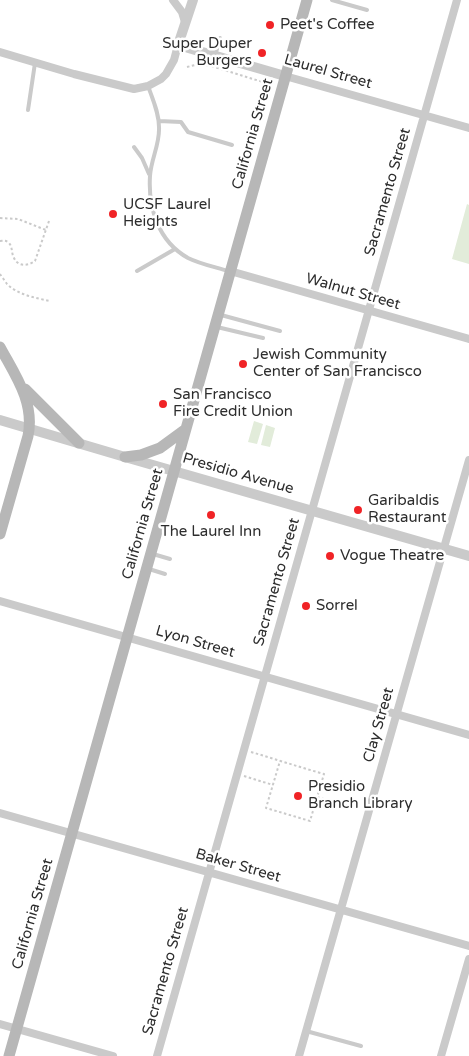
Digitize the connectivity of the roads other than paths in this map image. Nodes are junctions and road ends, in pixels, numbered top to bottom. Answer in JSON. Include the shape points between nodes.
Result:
{"nodes":[{"id":1,"x":173,"y":0,"type":"edge"},
{"id":2,"x":192,"y":0,"type":"edge"},
{"id":3,"x":307,"y":0,"type":"edge"},
{"id":4,"x":332,"y":0,"type":"edge"},
{"id":5,"x":457,"y":0,"type":"edge"},
{"id":6,"x":367,"y":10,"type":"dead end"},
{"id":7,"x":185,"y":22,"type":"junction"},
{"id":8,"x":220,"y":38,"type":"dead end"},
{"id":9,"x":178,"y":45,"type":"junction"},
{"id":10,"x":0,"y":52,"type":"edge"},
{"id":11,"x":215,"y":56,"type":"junction"},
{"id":12,"x":35,"y":63,"type":"junction"},
{"id":13,"x":285,"y":76,"type":"junction"},
{"id":14,"x":152,"y":85,"type":"junction"},
{"id":15,"x":28,"y":110,"type":"dead end"},
{"id":16,"x":424,"y":115,"type":"junction"},
{"id":17,"x":159,"y":121,"type":"junction"},
{"id":18,"x":469,"y":128,"type":"edge"},
{"id":19,"x":232,"y":145,"type":"dead end"},
{"id":20,"x":134,"y":147,"type":"dead end"},
{"id":21,"x":150,"y":176,"type":"junction"},
{"id":22,"x":175,"y":249,"type":"junction"},
{"id":23,"x":137,"y":271,"type":"dead end"},
{"id":24,"x":230,"y":271,"type":"junction"},
{"id":25,"x":369,"y":311,"type":"junction"},
{"id":26,"x":218,"y":314,"type":"junction"},
{"id":27,"x":215,"y":326,"type":"junction"},
{"id":28,"x":280,"y":332,"type":"dead end"},
{"id":29,"x":262,"y":338,"type":"dead end"},
{"id":30,"x":469,"y":340,"type":"edge"},
{"id":31,"x":0,"y":347,"type":"edge"},
{"id":32,"x":20,"y":384,"type":"junction"},
{"id":33,"x":0,"y":420,"type":"edge"},
{"id":34,"x":29,"y":429,"type":"junction"},
{"id":35,"x":186,"y":429,"type":"junction"},
{"id":36,"x":79,"y":444,"type":"junction"},
{"id":37,"x":125,"y":457,"type":"junction"},
{"id":38,"x":469,"y":460,"type":"edge"},
{"id":39,"x":174,"y":471,"type":"junction"},
{"id":40,"x":312,"y":511,"type":"junction"},
{"id":41,"x":0,"y":534,"type":"edge"},
{"id":42,"x":444,"y":548,"type":"junction"},
{"id":43,"x":151,"y":553,"type":"junction"},
{"id":44,"x":469,"y":556,"type":"edge"},
{"id":45,"x":170,"y":559,"type":"dead end"},
{"id":46,"x":147,"y":568,"type":"junction"},
{"id":47,"x":165,"y":574,"type":"dead end"},
{"id":48,"x":0,"y":601,"type":"edge"},
{"id":49,"x":127,"y":637,"type":"junction"},
{"id":50,"x":265,"y":677,"type":"junction"},
{"id":51,"x":396,"y":714,"type":"junction"},
{"id":52,"x":469,"y":735,"type":"edge"},
{"id":53,"x":0,"y":813,"type":"edge"},
{"id":54,"x":72,"y":833,"type":"junction"},
{"id":55,"x":209,"y":872,"type":"junction"},
{"id":56,"x":341,"y":910,"type":"junction"},
{"id":57,"x":469,"y":946,"type":"edge"},
{"id":58,"x":469,"y":959,"type":"edge"},
{"id":59,"x":0,"y":1024,"type":"edge"},
{"id":60,"x":17,"y":1028,"type":"junction"},
{"id":61,"x":306,"y":1031,"type":"junction"},
{"id":62,"x":361,"y":1046,"type":"dead end"},
{"id":63,"x":9,"y":1056,"type":"edge"},
{"id":64,"x":113,"y":1056,"type":"edge"},
{"id":65,"x":156,"y":1056,"type":"edge"},
{"id":66,"x":299,"y":1056,"type":"edge"},
{"id":67,"x":441,"y":1056,"type":"edge"}],
"edges":[{"from":1,"to":7,"type":"street"},
{"from":2,"to":7,"type":"street"},
{"from":3,"to":13,"type":"main road","name":"California Street"},
{"from":4,"to":6,"type":"lane"},
{"from":5,"to":16,"type":"street","name":"Sacramento Street"},
{"from":7,"to":9,"type":"street"},
{"from":8,"to":11,"type":"lane"},
{"from":9,"to":11,"type":"street","name":"Laurel Street"},
{"from":9,"to":14,"type":"street","via":[[170,68]]},
{"from":10,"to":12,"type":"street"},
{"from":11,"to":13,"type":"street","name":"Laurel Street"},
{"from":12,"to":14,"type":"street","via":[[125,88]]},
{"from":12,"to":15,"type":"lane"},
{"from":13,"to":16,"type":"street","name":"Laurel Street"},
{"from":13,"to":24,"type":"main road","name":"California Street"},
{"from":14,"to":17,"type":"lane"},
{"from":16,"to":18,"type":"street","name":"Laurel Street"},
{"from":16,"to":25,"type":"street","name":"Sacramento Street"},
{"from":17,"to":19,"type":"lane","via":[[181,122],[188,132]]},
{"from":17,"to":21,"type":"lane","via":[[158,143]]},
{"from":20,"to":21,"type":"lane"},
{"from":21,"to":22,"type":"lane","via":[[154,215]]},
{"from":22,"to":23,"type":"lane"},
{"from":22,"to":24,"type":"lane","via":[[189,259]]},
{"from":24,"to":25,"type":"street","name":"Walnut Street"},
{"from":24,"to":26,"type":"main road","name":"California Street"},
{"from":25,"to":30,"type":"street","name":"Walnut Street"},
{"from":25,"to":40,"type":"street","name":"Sacramento Street"},
{"from":26,"to":27,"type":"main road","name":"California Street"},
{"from":26,"to":28,"type":"lane"},
{"from":27,"to":29,"type":"lane"},
{"from":27,"to":35,"type":"main road","name":"California Street"},
{"from":31,"to":32,"type":"main road"},
{"from":32,"to":34,"type":"main road","via":[[28,406]]},
{"from":32,"to":36,"type":"main road"},
{"from":33,"to":34,"type":"street","name":"Presidio Avenue"},
{"from":34,"to":36,"type":"street","name":"Presidio Avenue"},
{"from":34,"to":41,"type":"main road"},
{"from":35,"to":37,"type":"main road","via":[[160,448]]},
{"from":35,"to":39,"type":"main road","name":"California Street"},
{"from":36,"to":37,"type":"street","name":"Presidio Avenue"},
{"from":37,"to":39,"type":"street","name":"Presidio Avenue"},
{"from":38,"to":42,"type":"street","name":"Clay Street"},
{"from":39,"to":40,"type":"street","name":"Presidio Avenue"},
{"from":39,"to":43,"type":"main road","name":"California Street"},
{"from":40,"to":42,"type":"street","name":"Presidio Avenue"},
{"from":40,"to":50,"type":"street","name":"Sacramento Street"},
{"from":42,"to":44,"type":"street","name":"Presidio Avenue"},
{"from":42,"to":51,"type":"street","name":"Clay Street"},
{"from":43,"to":45,"type":"lane"},
{"from":43,"to":46,"type":"main road","name":"California Street"},
{"from":46,"to":47,"type":"lane"},
{"from":46,"to":49,"type":"main road","name":"California Street"},
{"from":48,"to":49,"type":"street","name":"Lyon Street"},
{"from":49,"to":50,"type":"street","name":"Lyon Street"},
{"from":49,"to":54,"type":"main road","name":"California Street"},
{"from":50,"to":51,"type":"street","name":"Lyon Street"},
{"from":50,"to":55,"type":"street","name":"Sacramento Street"},
{"from":51,"to":52,"type":"street","name":"Lyon Street"},
{"from":51,"to":56,"type":"street","name":"Clay Street"},
{"from":53,"to":54,"type":"street","name":"Baker Street"},
{"from":54,"to":55,"type":"street","name":"Baker Street"},
{"from":54,"to":60,"type":"main road","name":"California Street"},
{"from":55,"to":56,"type":"street","name":"Baker Street"},
{"from":55,"to":65,"type":"street","name":"Sacramento Street"},
{"from":56,"to":57,"type":"street","name":"Baker Street"},
{"from":56,"to":61,"type":"street","name":"Clay Street"},
{"from":58,"to":67,"type":"street"},
{"from":59,"to":60,"type":"street"},
{"from":60,"to":63,"type":"main road","name":"California Street"},
{"from":60,"to":64,"type":"street"},
{"from":61,"to":62,"type":"lane"},
{"from":61,"to":66,"type":"street","name":"Clay Street"}]}
